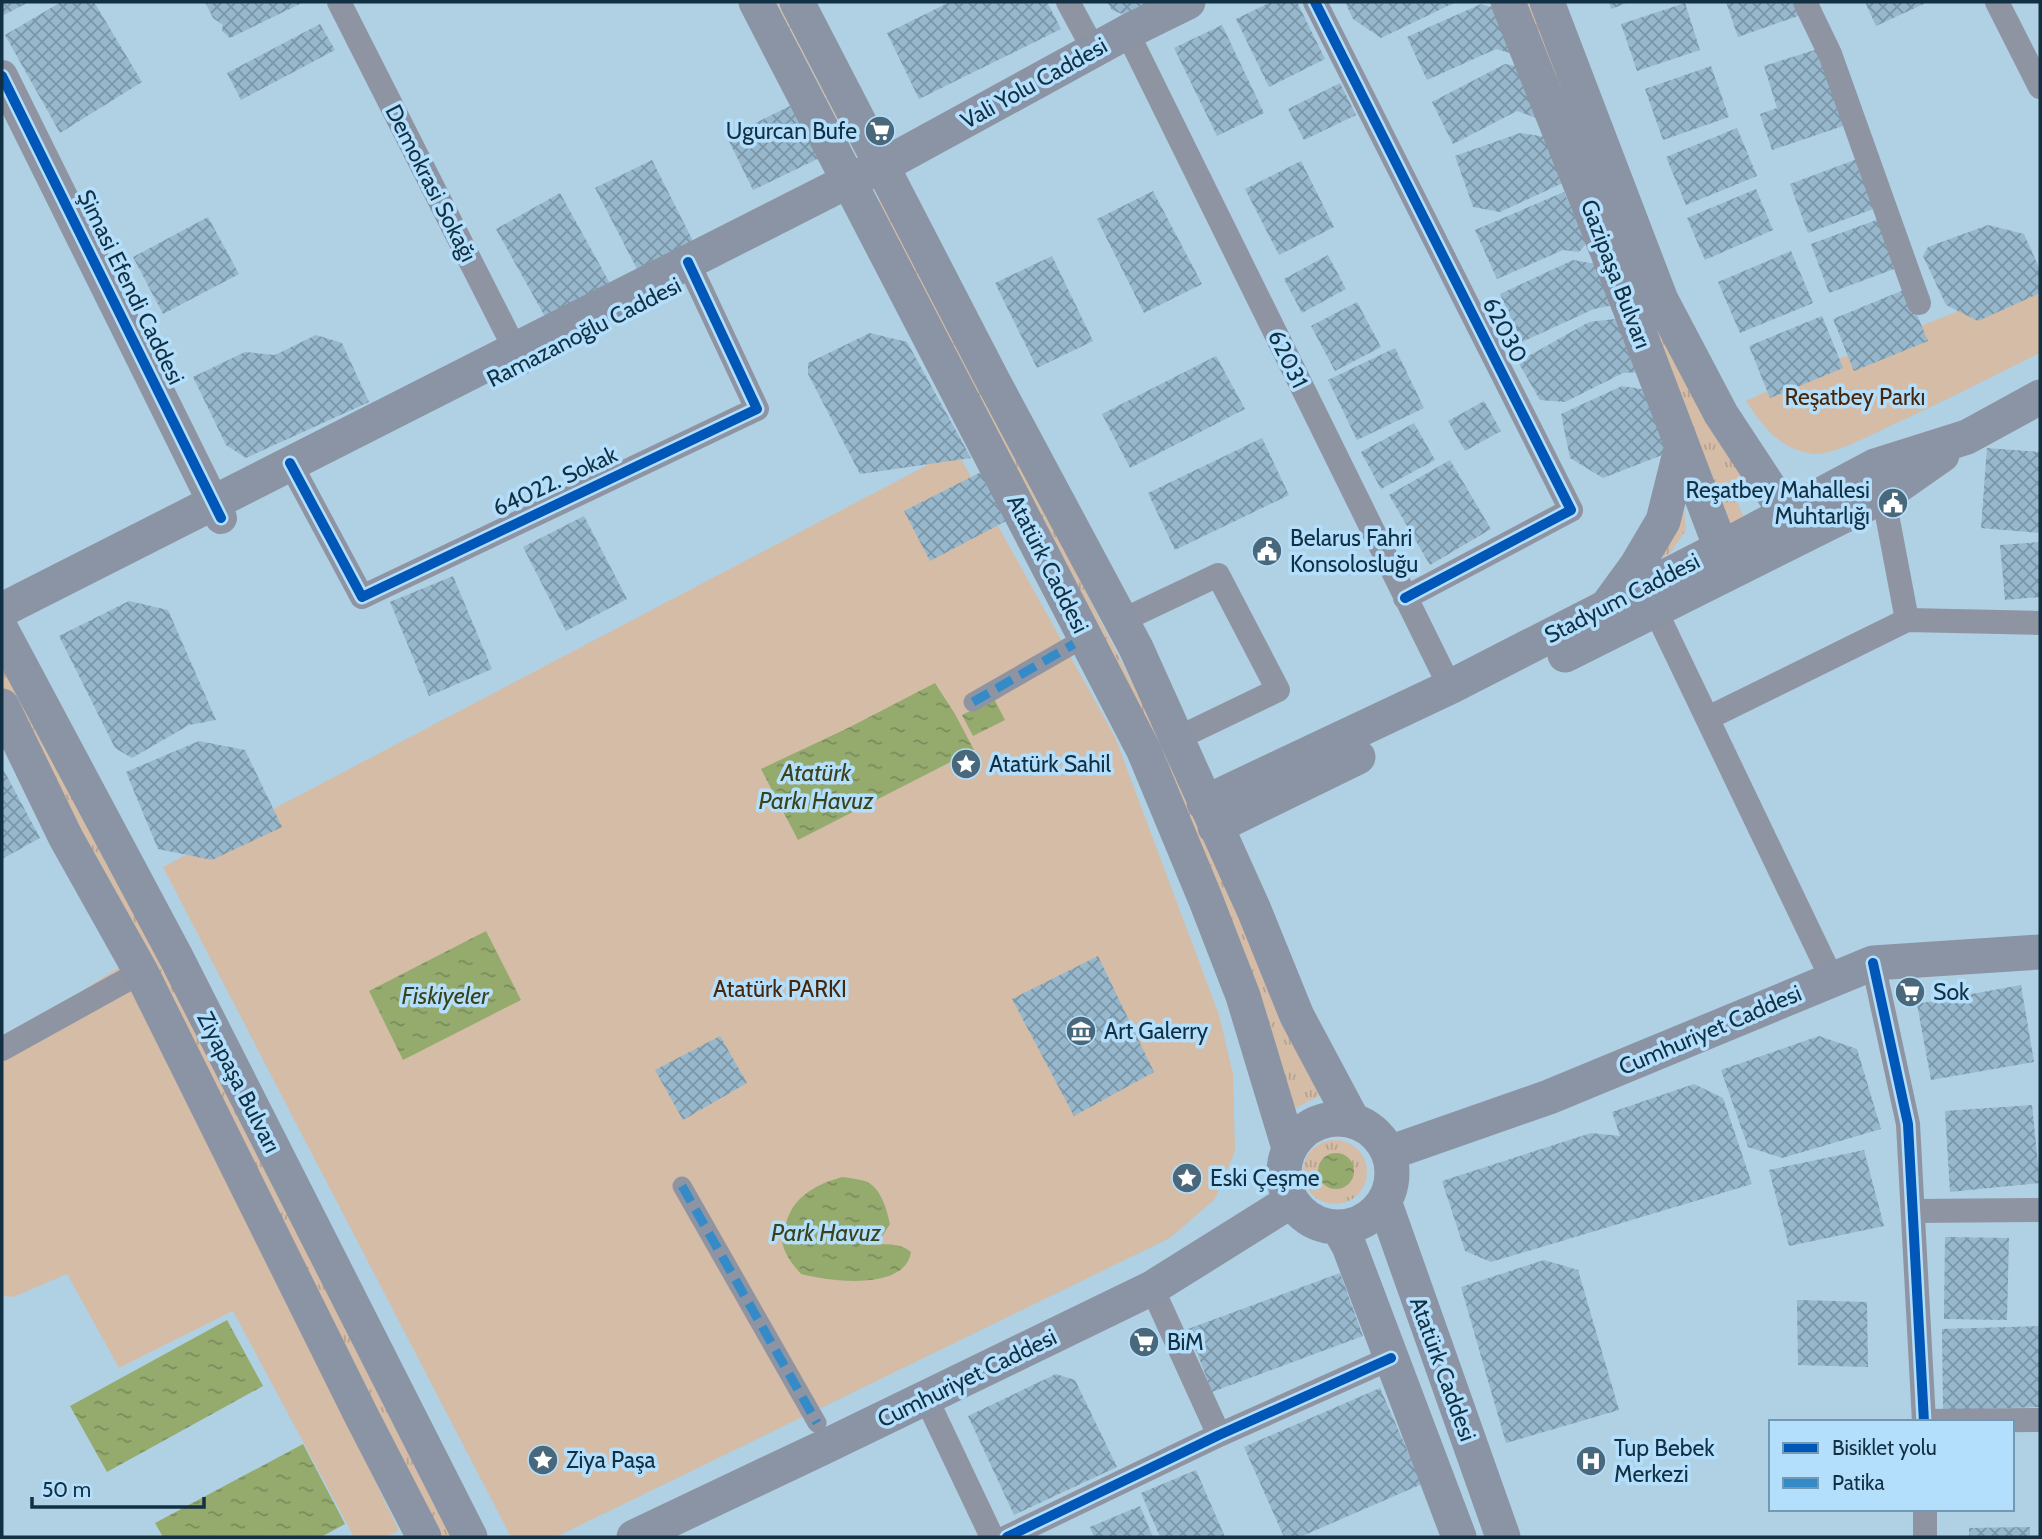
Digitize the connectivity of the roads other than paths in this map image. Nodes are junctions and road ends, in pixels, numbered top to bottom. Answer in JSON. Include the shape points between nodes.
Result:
{"nodes":[{"id":1,"x":340,"y":2,"type":"edge"},
{"id":2,"x":756,"y":2,"type":"edge"},
{"id":3,"x":797,"y":2,"type":"edge"},
{"id":4,"x":1068,"y":2,"type":"edge"},
{"id":5,"x":1188,"y":2,"type":"edge"},
{"id":6,"x":1315,"y":2,"type":"edge"},
{"id":7,"x":1508,"y":2,"type":"edge"},
{"id":8,"x":1547,"y":2,"type":"edge"},
{"id":9,"x":1805,"y":2,"type":"edge"},
{"id":10,"x":1997,"y":2,"type":"edge"},
{"id":11,"x":1127,"y":32,"type":"junction"},
{"id":12,"x":1094,"y":50,"type":"junction"},
{"id":13,"x":2,"y":76,"type":"edge"},
{"id":14,"x":2040,"y":88,"type":"edge"},
{"id":15,"x":882,"y":166,"type":"junction"},
{"id":16,"x":851,"y":187,"type":"junction"},
{"id":17,"x":691,"y":268,"type":"junction"},
{"id":18,"x":1919,"y":303,"type":"dead end"},
{"id":19,"x":519,"y":356,"type":"junction"},
{"id":20,"x":2040,"y":397,"type":"edge"},
{"id":21,"x":1682,"y":445,"type":"junction"},
{"id":22,"x":1744,"y":448,"type":"junction"},
{"id":23,"x":294,"y":470,"type":"junction"},
{"id":24,"x":1880,"y":481,"type":"junction"},
{"id":25,"x":217,"y":510,"type":"junction"},
{"id":26,"x":1786,"y":513,"type":"junction"},
{"id":27,"x":1721,"y":548,"type":"junction"},
{"id":28,"x":1405,"y":598,"type":"junction"},
{"id":29,"x":1650,"y":599,"type":"junction"},
{"id":30,"x":1606,"y":607,"type":"junction"},
{"id":31,"x":2,"y":610,"type":"edge"},
{"id":32,"x":1907,"y":620,"type":"junction"},
{"id":33,"x":1121,"y":621,"type":"junction"},
{"id":34,"x":2040,"y":623,"type":"edge"},
{"id":35,"x":2,"y":632,"type":"edge"},
{"id":36,"x":1074,"y":644,"type":"dead end"},
{"id":37,"x":1450,"y":687,"type":"junction"},
{"id":38,"x":973,"y":702,"type":"dead end"},
{"id":39,"x":2,"y":706,"type":"edge"},
{"id":40,"x":1708,"y":718,"type":"junction"},
{"id":41,"x":1177,"y":739,"type":"junction"},
{"id":42,"x":1210,"y":815,"type":"junction"},
{"id":43,"x":2040,"y":953,"type":"edge"},
{"id":44,"x":1873,"y":963,"type":"junction"},
{"id":45,"x":141,"y":972,"type":"junction"},
{"id":46,"x":1832,"y":979,"type":"junction"},
{"id":47,"x":2,"y":1049,"type":"edge"},
{"id":48,"x":1353,"y":1121,"type":"junction"},
{"id":49,"x":1289,"y":1148,"type":"junction"},
{"id":50,"x":1389,"y":1153,"type":"junction"},
{"id":51,"x":682,"y":1186,"type":"dead end"},
{"id":52,"x":1291,"y":1201,"type":"junction"},
{"id":53,"x":1384,"y":1201,"type":"junction"},
{"id":54,"x":2040,"y":1210,"type":"edge"},
{"id":55,"x":1913,"y":1211,"type":"junction"},
{"id":56,"x":1338,"y":1227,"type":"junction"},
{"id":57,"x":1152,"y":1288,"type":"junction"},
{"id":58,"x":1391,"y":1358,"type":"junction"},
{"id":59,"x":926,"y":1398,"type":"junction"},
{"id":60,"x":1924,"y":1420,"type":"edge"},
{"id":61,"x":2014,"y":1420,"type":"edge"},
{"id":62,"x":2040,"y":1420,"type":"edge"},
{"id":63,"x":817,"y":1423,"type":"dead end"},
{"id":64,"x":1219,"y":1435,"type":"junction"},
{"id":65,"x":1925,"y":1511,"type":"edge"},
{"id":66,"x":425,"y":1537,"type":"edge"},
{"id":67,"x":470,"y":1537,"type":"edge"},
{"id":68,"x":634,"y":1537,"type":"edge"},
{"id":69,"x":992,"y":1537,"type":"edge"},
{"id":70,"x":1007,"y":1537,"type":"edge"},
{"id":71,"x":1460,"y":1537,"type":"edge"},
{"id":72,"x":1503,"y":1537,"type":"edge"},
{"id":73,"x":1925,"y":1537,"type":"edge"}],
"edges":[{"from":1,"to":19,"type":"street","name":"Demokrasi Sokağı"},
{"from":2,"to":16,"type":"main road","name":"Atatürk Caddesi"},
{"from":3,"to":15,"type":"main road","name":"Atatürk Caddesi"},
{"from":4,"to":12,"type":"street"},
{"from":5,"to":11,"type":"main road","name":"Vali Yolu Caddesi"},
{"from":6,"to":28,"type":"street","name":"62030","via":[[1571,510]]},
{"from":7,"to":21,"type":"main road","name":"Gazipaşa Bulvarı"},
{"from":8,"to":22,"type":"main road","name":"Gazipaşa Bulvarı","via":[[1661,300]]},
{"from":9,"to":18,"type":"street","via":[[1830,54]]},
{"from":10,"to":14,"type":"street"},
{"from":11,"to":12,"type":"main road","name":"Vali Yolu Caddesi"},
{"from":11,"to":28,"type":"street","name":"62031"},
{"from":12,"to":15,"type":"main road","name":"Vali Yolu Caddesi"},
{"from":13,"to":25,"type":"street","name":"Şimasi Efendi Caddesi"},
{"from":15,"to":16,"type":"main road","name":"Ramazanoğlu Caddesi"},
{"from":15,"to":33,"type":"main road","name":"Atatürk Caddesi"},
{"from":16,"to":17,"type":"main road","name":"Ramazanoğlu Caddesi"},
{"from":16,"to":49,"type":"main road","name":"Atatürk Caddesi","via":[[1144,751],[1243,996]]},
{"from":17,"to":19,"type":"main road","name":"Ramazanoğlu Caddesi"},
{"from":17,"to":23,"type":"street","name":"64022. Sokak","via":[[757,409],[362,597]]},
{"from":19,"to":23,"type":"main road","name":"Ramazanoğlu Caddesi"},
{"from":20,"to":24,"type":"main road","name":"Stadyum Caddesi"},
{"from":21,"to":27,"type":"main road","name":"Gazipaşa Bulvarı"},
{"from":21,"to":30,"type":"main road","via":[[1663,522]]},
{"from":22,"to":24,"type":"main road","via":[[1796,480]]},
{"from":22,"to":26,"type":"main road","name":"Gazipaşa Bulvarı"},
{"from":23,"to":25,"type":"main road","name":"Ramazanoğlu Caddesi"},
{"from":24,"to":26,"type":"main road","name":"Stadyum Caddesi"},
{"from":24,"to":29,"type":"main road"},
{"from":24,"to":32,"type":"street"},
{"from":25,"to":31,"type":"main road","name":"Ramazanoğlu Caddesi"},
{"from":25,"to":35,"type":"main road","name":"Ramazanoğlu Caddesi"},
{"from":26,"to":27,"type":"main road","name":"Stadyum Caddesi"},
{"from":27,"to":29,"type":"main road","name":"Stadyum Caddesi"},
{"from":28,"to":37,"type":"street","name":"62031"},
{"from":29,"to":30,"type":"main road","name":"Stadyum Caddesi"},
{"from":29,"to":40,"type":"street"},
{"from":29,"to":42,"type":"main road"},
{"from":30,"to":37,"type":"main road","name":"Stadyum Caddesi"},
{"from":32,"to":34,"type":"street"},
{"from":32,"to":40,"type":"street"},
{"from":33,"to":41,"type":"main road","name":"Atatürk Caddesi"},
{"from":33,"to":41,"type":"street","via":[[1219,575],[1278,690]]},
{"from":35,"to":67,"type":"main road","name":"Ziyapaşa Bulvarı","via":[[176,957]]},
{"from":36,"to":38,"type":"street"},
{"from":37,"to":42,"type":"main road","name":"Stadyum Caddesi"},
{"from":39,"to":45,"type":"main road","name":"Ziyapaşa Bulvarı","via":[[65,838]]},
{"from":40,"to":46,"type":"street"},
{"from":41,"to":42,"type":"main road","name":"Atatürk Caddesi"},
{"from":42,"to":48,"type":"main road","name":"Atatürk Caddesi","via":[[1297,1016]]},
{"from":43,"to":44,"type":"main road","name":"Cumhuriyet Caddesi"},
{"from":44,"to":46,"type":"main road","name":"Cumhuriyet Caddesi"},
{"from":44,"to":55,"type":"street","via":[[1908,1124]]},
{"from":45,"to":47,"type":"street"},
{"from":45,"to":66,"type":"main road","name":"Ziyapaşa Bulvarı"},
{"from":46,"to":50,"type":"main road","name":"Cumhuriyet Caddesi","via":[[1549,1097]]},
{"from":48,"to":49,"type":"main road","via":[[1316,1123]]},
{"from":48,"to":50,"type":"main road","via":[[1374,1133]]},
{"from":49,"to":52,"type":"main road","via":[[1284,1184]]},
{"from":50,"to":53,"type":"main road","via":[[1391,1186]]},
{"from":51,"to":63,"type":"street"},
{"from":52,"to":56,"type":"main road","via":[[1303,1215]]},
{"from":52,"to":57,"type":"main road","name":"Cumhuriyet Caddesi"},
{"from":53,"to":56,"type":"main road","via":[[1364,1220]]},
{"from":53,"to":72,"type":"main road","name":"Atatürk Caddesi"},
{"from":54,"to":55,"type":"street"},
{"from":55,"to":60,"type":"street"},
{"from":56,"to":58,"type":"main road","name":"Atatürk Caddesi"},
{"from":57,"to":59,"type":"main road","name":"Cumhuriyet Caddesi"},
{"from":57,"to":64,"type":"street"},
{"from":58,"to":64,"type":"street"},
{"from":58,"to":71,"type":"main road","name":"Atatürk Caddesi"},
{"from":59,"to":68,"type":"main road","name":"Cumhuriyet Caddesi"},
{"from":59,"to":69,"type":"street"},
{"from":61,"to":62,"type":"street"},
{"from":64,"to":70,"type":"street"},
{"from":65,"to":73,"type":"street"}]}
